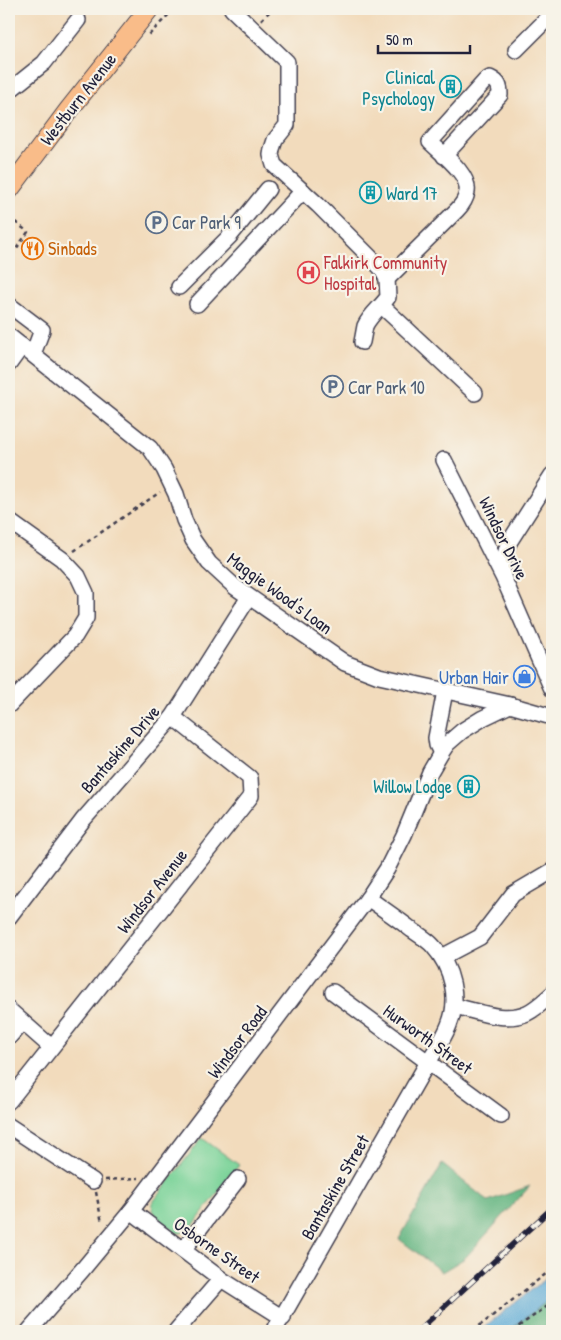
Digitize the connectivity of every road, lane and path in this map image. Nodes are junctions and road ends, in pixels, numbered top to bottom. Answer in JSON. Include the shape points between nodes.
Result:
{"nodes":[{"id":1,"x":149,"y":9,"type":"edge"},
{"id":2,"x":239,"y":11,"type":"edge"},
{"id":3,"x":552,"y":14,"type":"edge"},
{"id":4,"x":78,"y":20,"type":"dead end"},
{"id":5,"x":516,"y":50,"type":"dead end"},
{"id":6,"x":9,"y":91,"type":"edge"},
{"id":7,"x":444,"y":156,"type":"junction"},
{"id":8,"x":11,"y":183,"type":"edge"},
{"id":9,"x":268,"y":189,"type":"dead end"},
{"id":10,"x":303,"y":191,"type":"junction"},
{"id":11,"x":9,"y":217,"type":"edge"},
{"id":12,"x":229,"y":237,"type":"junction"},
{"id":13,"x":9,"y":251,"type":"edge"},
{"id":14,"x":246,"y":252,"type":"junction"},
{"id":15,"x":12,"y":254,"type":"junction"},
{"id":16,"x":9,"y":259,"type":"edge"},
{"id":17,"x":387,"y":279,"type":"junction"},
{"id":18,"x":179,"y":288,"type":"dead end"},
{"id":19,"x":197,"y":304,"type":"dead end"},
{"id":20,"x":9,"y":305,"type":"edge"},
{"id":21,"x":382,"y":306,"type":"junction"},
{"id":22,"x":9,"y":336,"type":"edge"},
{"id":23,"x":362,"y":342,"type":"dead end"},
{"id":24,"x":27,"y":350,"type":"junction"},
{"id":25,"x":9,"y":364,"type":"edge"},
{"id":26,"x":475,"y":393,"type":"dead end"},
{"id":27,"x":444,"y":460,"type":"dead end"},
{"id":28,"x":552,"y":475,"type":"edge"},
{"id":29,"x":171,"y":484,"type":"junction"},
{"id":30,"x":9,"y":521,"type":"edge"},
{"id":31,"x":62,"y":560,"type":"junction"},
{"id":32,"x":503,"y":577,"type":"junction"},
{"id":33,"x":249,"y":597,"type":"junction"},
{"id":34,"x":552,"y":689,"type":"edge"},
{"id":35,"x":445,"y":691,"type":"junction"},
{"id":36,"x":10,"y":700,"type":"edge"},
{"id":37,"x":510,"y":705,"type":"junction"},
{"id":38,"x":173,"y":717,"type":"junction"},
{"id":39,"x":552,"y":717,"type":"edge"},
{"id":40,"x":441,"y":753,"type":"junction"},
{"id":41,"x":552,"y":871,"type":"edge"},
{"id":42,"x":368,"y":898,"type":"junction"},
{"id":43,"x":9,"y":917,"type":"edge"},
{"id":44,"x":442,"y":957,"type":"junction"},
{"id":45,"x":333,"y":992,"type":"dead end"},
{"id":46,"x":552,"y":994,"type":"edge"},
{"id":47,"x":454,"y":1006,"type":"junction"},
{"id":48,"x":9,"y":1010,"type":"edge"},
{"id":49,"x":22,"y":1022,"type":"junction"},
{"id":50,"x":9,"y":1037,"type":"edge"},
{"id":51,"x":51,"y":1047,"type":"junction"},
{"id":52,"x":428,"y":1062,"type":"junction"},
{"id":53,"x":9,"y":1101,"type":"edge"},
{"id":54,"x":501,"y":1116,"type":"dead end"},
{"id":55,"x":9,"y":1126,"type":"edge"},
{"id":56,"x":158,"y":1176,"type":"junction"},
{"id":57,"x":238,"y":1178,"type":"dead end"},
{"id":58,"x":93,"y":1181,"type":"junction"},
{"id":59,"x":131,"y":1211,"type":"junction"},
{"id":60,"x":106,"y":1241,"type":"junction"},
{"id":61,"x":183,"y":1250,"type":"junction"},
{"id":62,"x":552,"y":1269,"type":"edge"},
{"id":63,"x":222,"y":1279,"type":"junction"},
{"id":64,"x":552,"y":1303,"type":"edge"},
{"id":65,"x":283,"y":1318,"type":"junction"},
{"id":66,"x":29,"y":1331,"type":"edge"},
{"id":67,"x":176,"y":1331,"type":"edge"},
{"id":68,"x":274,"y":1331,"type":"edge"},
{"id":69,"x":473,"y":1331,"type":"edge"},
{"id":70,"x":512,"y":1331,"type":"edge"}],
"edges":[{"from":1,"to":8,"type":"main road","name":"Westburn Avenue"},
{"from":2,"to":10,"type":"street","via":[[287,62],[287,126],[275,140],[271,155],[274,165]]},
{"from":3,"to":5,"type":"street"},
{"from":4,"to":6,"type":"street","via":[[61,30],[44,63]]},
{"from":7,"to":7,"type":"street","via":[[430,142],[485,81],[490,78],[496,80],[500,95]]},
{"from":7,"to":17,"type":"street","via":[[463,175],[468,190],[463,203]]},
{"from":9,"to":12,"type":"street"},
{"from":10,"to":14,"type":"street"},
{"from":10,"to":17,"type":"street","via":[[381,268]]},
{"from":11,"to":15,"type":"path","via":[[28,232]]},
{"from":12,"to":14,"type":"street"},
{"from":12,"to":18,"type":"street"},
{"from":13,"to":15,"type":"path"},
{"from":14,"to":19,"type":"street"},
{"from":15,"to":16,"type":"path"},
{"from":17,"to":21,"type":"street","via":[[388,297]]},
{"from":20,"to":24,"type":"street","via":[[42,330]]},
{"from":21,"to":23,"type":"street","via":[[366,325]]},
{"from":21,"to":26,"type":"street"},
{"from":22,"to":24,"type":"street","name":"Maggie Wood's Loan"},
{"from":24,"to":25,"type":"street"},
{"from":24,"to":29,"type":"street","name":"Maggie Wood's Loan","via":[[150,448]]},
{"from":27,"to":32,"type":"street","name":"Windsor Drive"},
{"from":28,"to":32,"type":"street","via":[[508,544]]},
{"from":29,"to":31,"type":"path"},
{"from":29,"to":33,"type":"street","name":"Maggie Wood's Loan","via":[[193,540],[209,563]]},
{"from":30,"to":31,"type":"street"},
{"from":31,"to":36,"type":"street","via":[[78,576],[86,593],[86,618],[75,636]]},
{"from":32,"to":34,"type":"street","name":"Windsor Drive"},
{"from":33,"to":35,"type":"street","name":"Maggie Wood's Loan","via":[[345,663],[379,676]]},
{"from":33,"to":38,"type":"street","name":"Bantaskine Drive"},
{"from":35,"to":37,"type":"street","name":"Maggie Wood's Loan"},
{"from":35,"to":40,"type":"street","via":[[436,738]]},
{"from":37,"to":39,"type":"street","name":"Maggie Wood's Loan"},
{"from":37,"to":40,"type":"street","name":"Windsor Road","via":[[462,731]]},
{"from":38,"to":43,"type":"street","name":"Bantaskine Drive","via":[[83,820]]},
{"from":38,"to":51,"type":"street","name":"Windsor Avenue","via":[[250,778],[251,796]]},
{"from":40,"to":42,"type":"street","name":"Windsor Road","via":[[387,869]]},
{"from":41,"to":44,"type":"street","via":[[513,894],[480,937]]},
{"from":42,"to":44,"type":"street","via":[[432,945]]},
{"from":42,"to":56,"type":"street","name":"Windsor Road"},
{"from":44,"to":47,"type":"street","via":[[449,971]]},
{"from":45,"to":52,"type":"street","name":"Hurworth Street"},
{"from":46,"to":47,"type":"street","via":[[527,1013],[513,1017]]},
{"from":47,"to":52,"type":"street","name":"Bantaskine Street","via":[[450,1024]]},
{"from":48,"to":49,"type":"street"},
{"from":49,"to":50,"type":"street"},
{"from":49,"to":51,"type":"street"},
{"from":51,"to":53,"type":"street","name":"Windsor Avenue"},
{"from":52,"to":54,"type":"street","name":"Hurworth Street"},
{"from":52,"to":65,"type":"street","name":"Bantaskine Street"},
{"from":55,"to":58,"type":"street"},
{"from":56,"to":58,"type":"path"},
{"from":56,"to":59,"type":"street","name":"Windsor Road"},
{"from":57,"to":61,"type":"street"},
{"from":58,"to":60,"type":"path"},
{"from":59,"to":60,"type":"street","name":"Windsor Road"},
{"from":59,"to":61,"type":"street","name":"Osborne Street"},
{"from":60,"to":66,"type":"street","name":"Windsor Road"},
{"from":61,"to":63,"type":"street","name":"Osborne Street"},
{"from":62,"to":69,"type":"path"},
{"from":63,"to":65,"type":"street","name":"Osborne Street"},
{"from":63,"to":67,"type":"street"},
{"from":64,"to":70,"type":"path"},
{"from":65,"to":68,"type":"street","name":"Bantaskine Street"}]}
